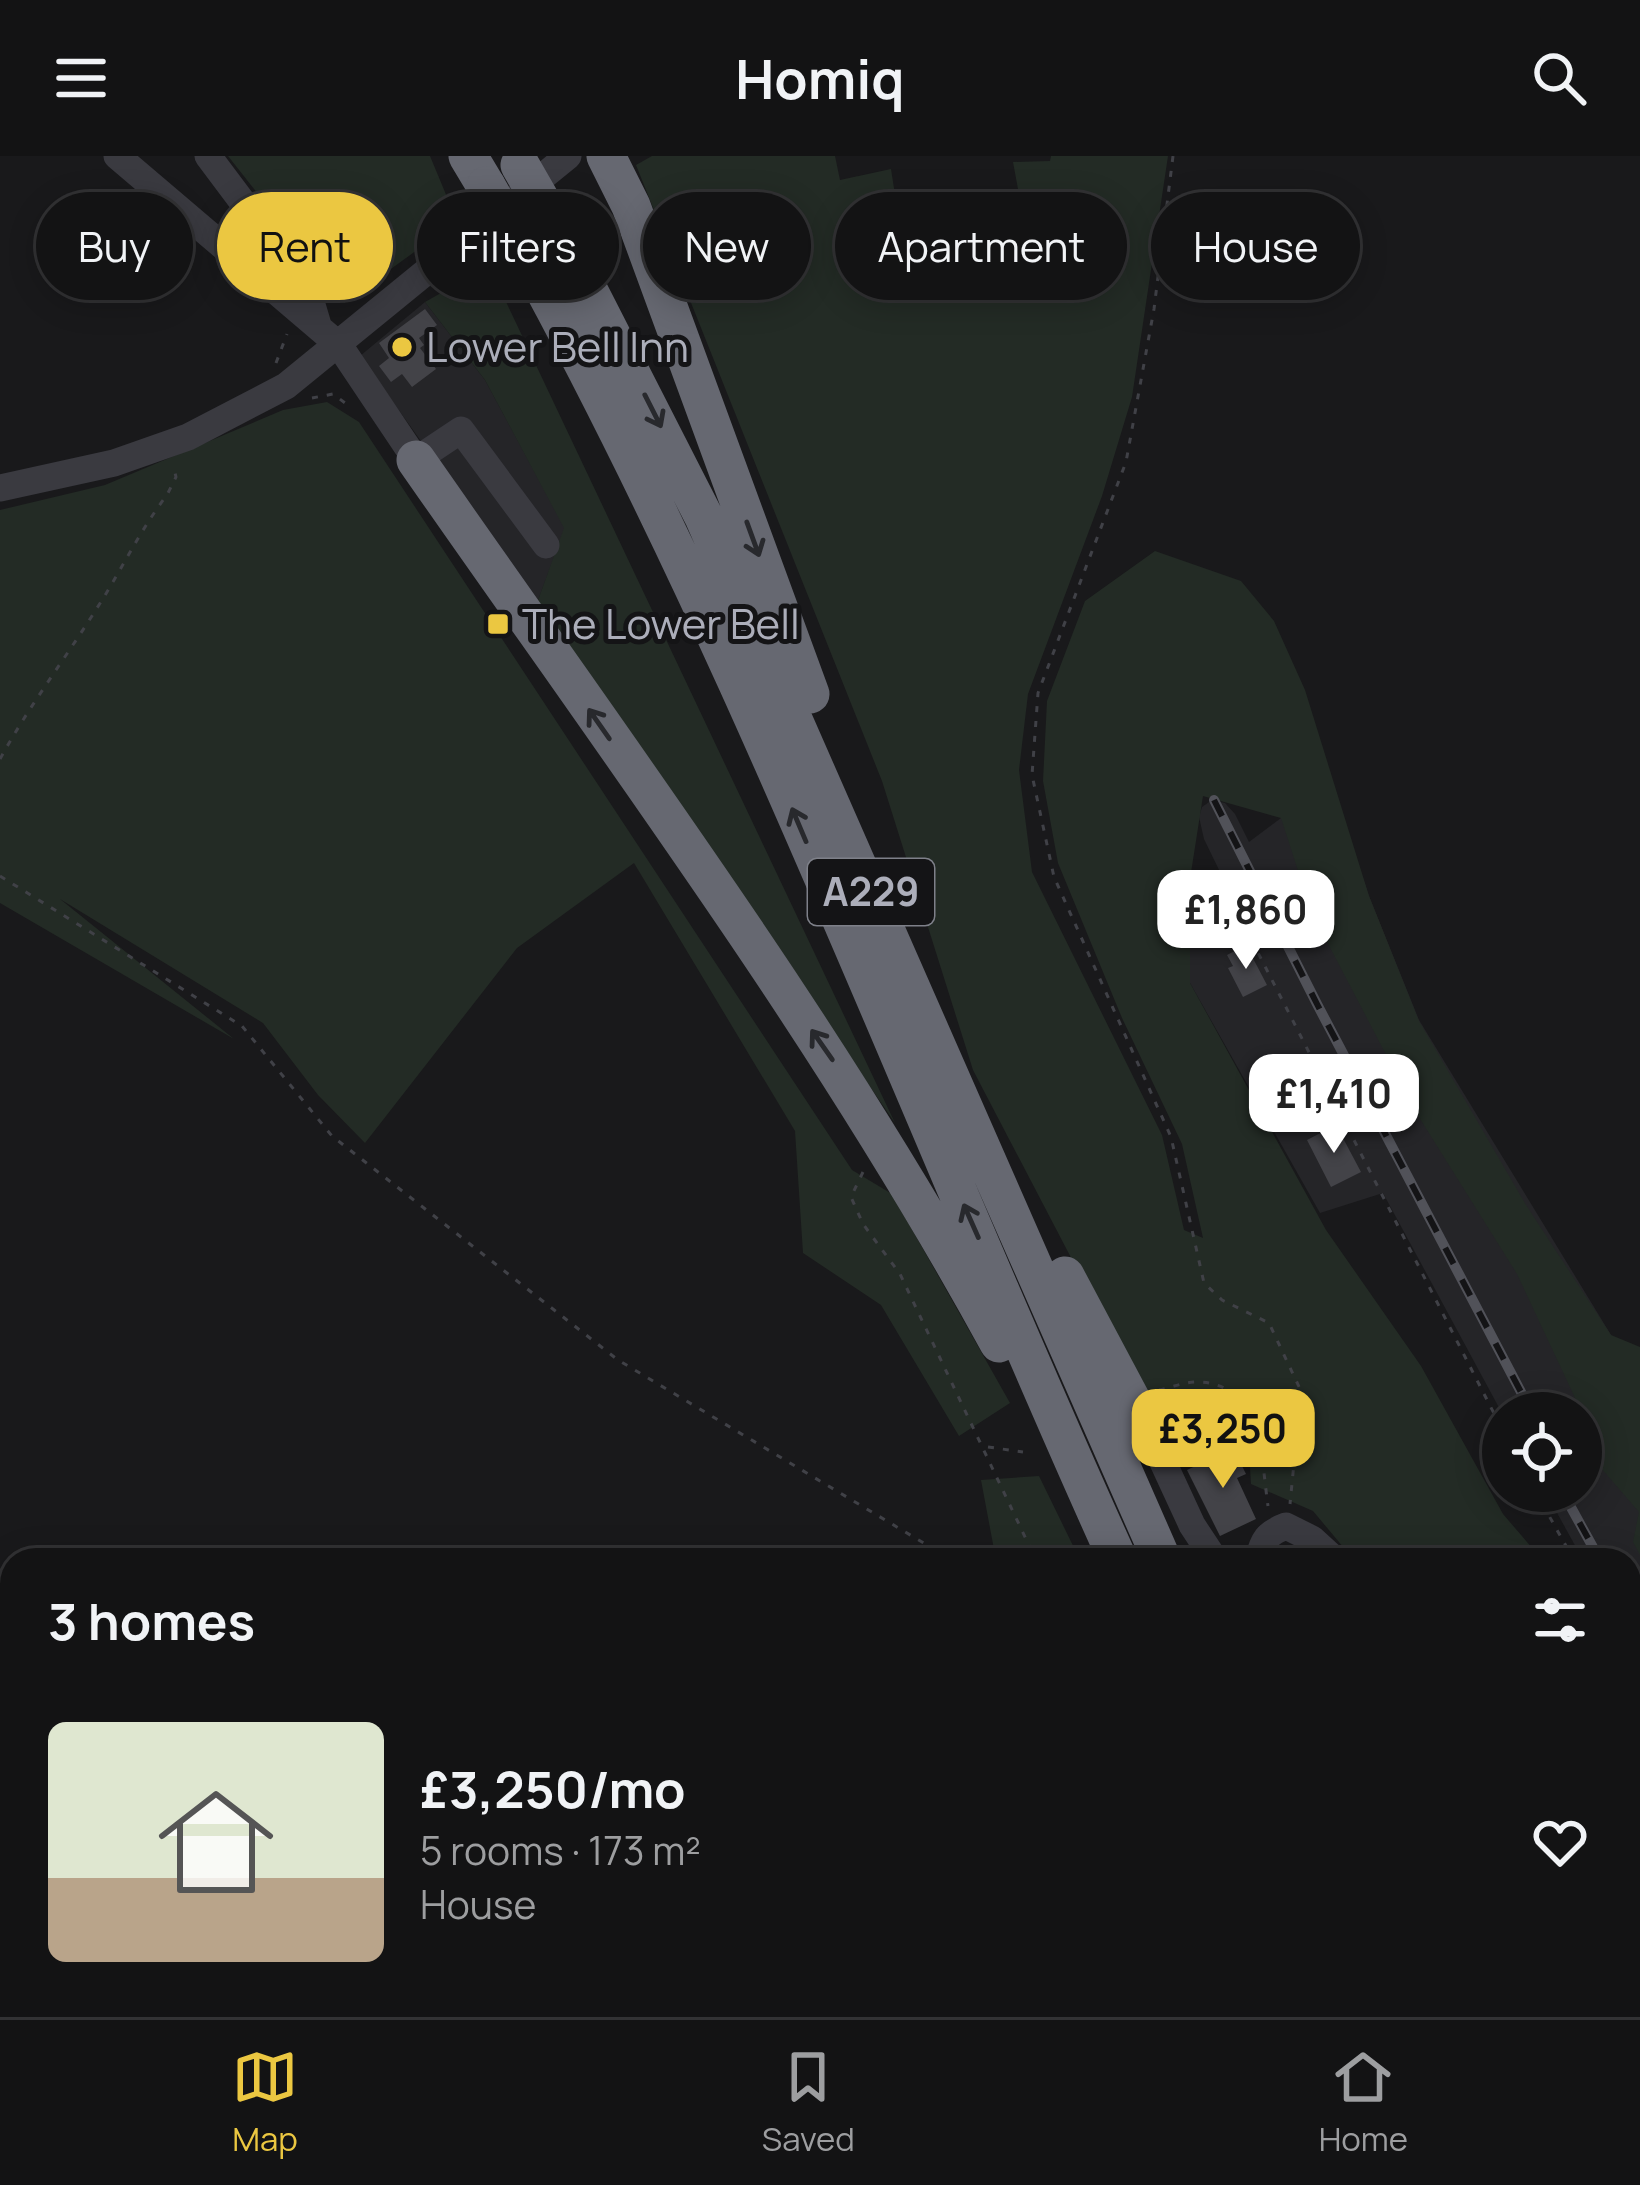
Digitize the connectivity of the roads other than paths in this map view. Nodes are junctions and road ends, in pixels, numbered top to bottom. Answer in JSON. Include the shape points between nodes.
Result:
{"nodes":[{"id":1,"x":117,"y":156,"type":"edge"},
{"id":2,"x":208,"y":156,"type":"edge"},
{"id":3,"x":568,"y":156,"type":"edge"},
{"id":4,"x":606,"y":156,"type":"edge"},
{"id":5,"x":518,"y":160,"type":"edge"},
{"id":6,"x":477,"y":171,"type":"edge"},
{"id":7,"x":329,"y":335,"type":"junction"},
{"id":8,"x":416,"y":460,"type":"junction"},
{"id":9,"x":0,"y":488,"type":"edge"},
{"id":10,"x":546,"y":545,"type":"dead end"},
{"id":11,"x":848,"y":842,"type":"junction"},
{"id":12,"x":913,"y":991,"type":"junction"},
{"id":13,"x":1046,"y":1291,"type":"junction"},
{"id":14,"x":1156,"y":1447,"type":"joint"},
{"id":15,"x":1108,"y":1548,"type":"edge"},
{"id":16,"x":1113,"y":1548,"type":"edge"},
{"id":17,"x":1157,"y":1548,"type":"edge"},
{"id":18,"x":1179,"y":1548,"type":"edge"},
{"id":19,"x":1207,"y":1548,"type":"edge"},
{"id":20,"x":1261,"y":1548,"type":"edge"},
{"id":21,"x":1322,"y":1548,"type":"edge"}],
"edges":[{"from":1,"to":7,"type":"street"},
{"from":2,"to":7,"type":"street","via":[[307,288]]},
{"from":3,"to":7,"type":"street"},
{"from":4,"to":11,"type":"highway","one_way":true,"via":[[801,670],[843,790]]},
{"from":5,"to":11,"type":"highway","number":"A229","one_way":true,"bridge":true,"via":[[668,441]]},
{"from":16,"to":6,"type":"highway","number":"A229","one_way":true,"bridge":true,"via":[[652,495]]},
{"from":7,"to":8,"type":"street"},
{"from":7,"to":9,"type":"street","via":[[286,386],[188,437],[113,464]]},
{"from":8,"to":10,"type":"street","via":[[460,430]]},
{"from":15,"to":8,"type":"highway","one_way":true,"via":[[1082,1519],[991,1328],[842,1074]]},
{"from":11,"to":12,"type":"highway","number":"A229"},
{"from":12,"to":13,"type":"highway","number":"A229"},
{"from":12,"to":14,"type":"highway"},
{"from":13,"to":17,"type":"highway","number":"A229"},
{"from":13,"to":18,"type":"highway","via":[[1108,1395]]},
{"from":14,"to":19,"type":"street"},
{"from":20,"to":21,"type":"street","via":[[1279,1529]]}]}
